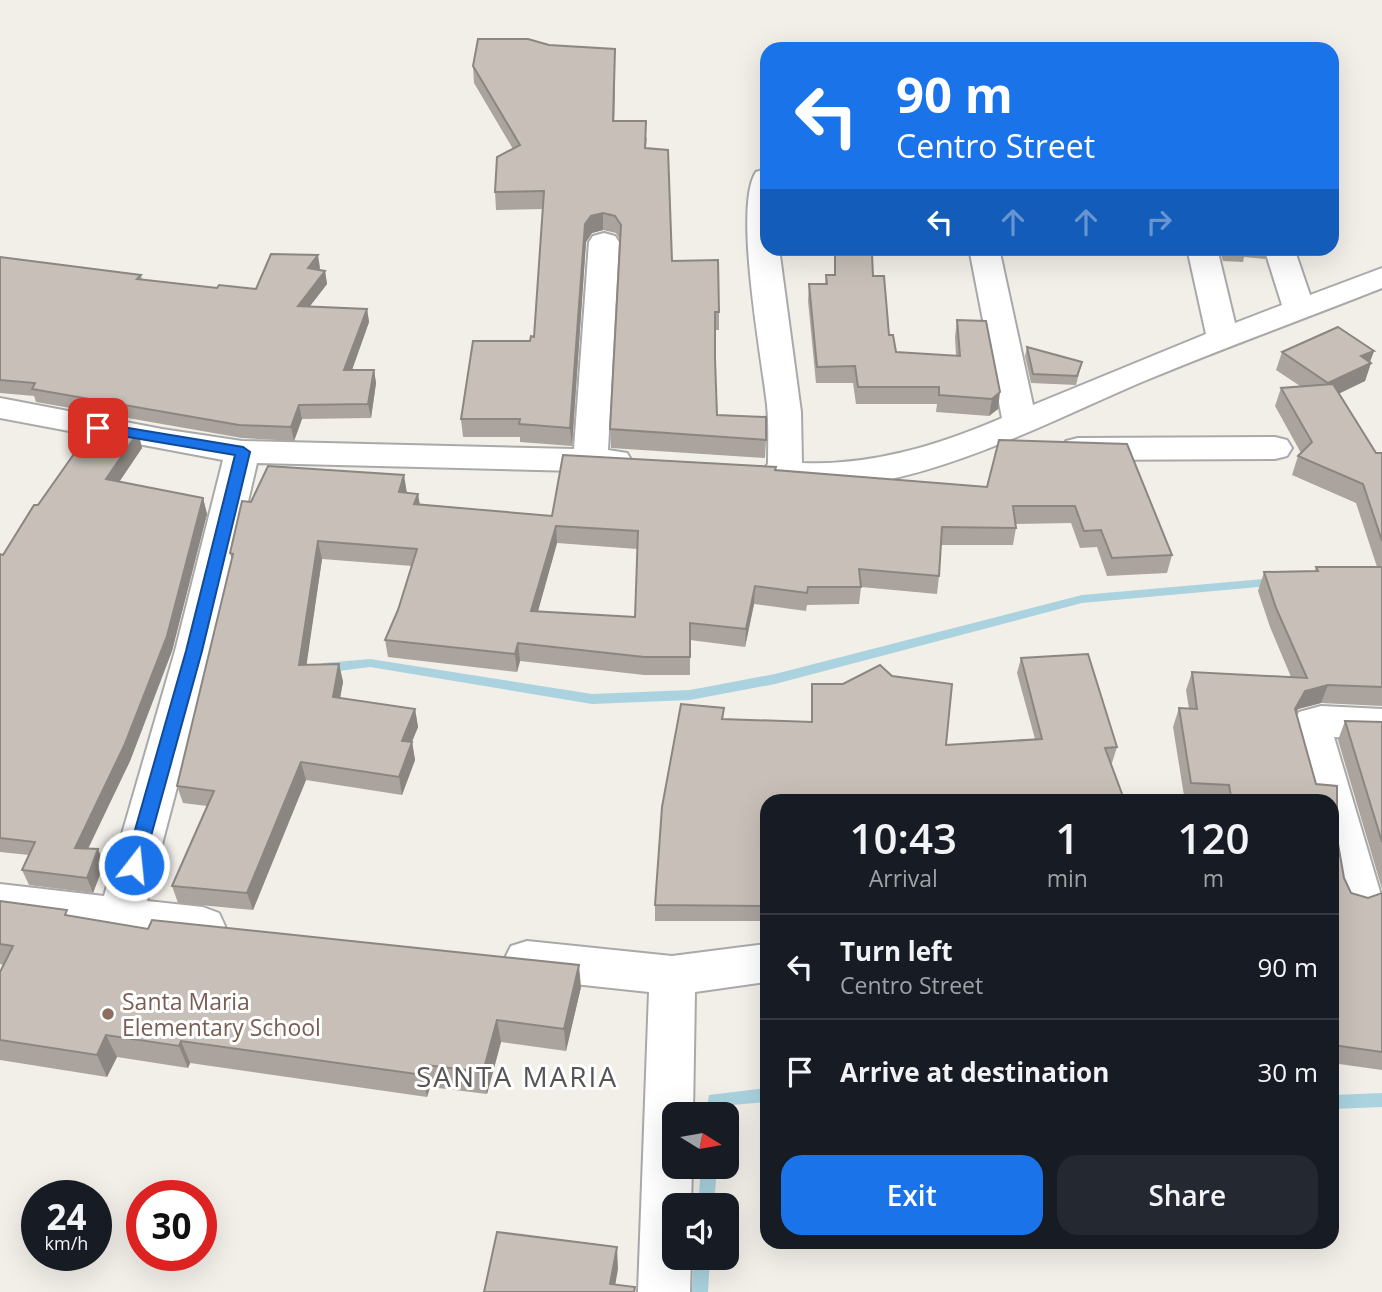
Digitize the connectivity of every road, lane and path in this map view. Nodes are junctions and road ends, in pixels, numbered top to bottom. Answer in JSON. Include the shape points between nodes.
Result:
{"nodes":[{"id":1,"x":604,"y":242,"type":"dead end"},
{"id":2,"x":766,"y":256,"type":"edge"},
{"id":3,"x":986,"y":256,"type":"edge"},
{"id":4,"x":1204,"y":256,"type":"edge"},
{"id":5,"x":1282,"y":256,"type":"edge"},
{"id":6,"x":1382,"y":277,"type":"edge"},
{"id":7,"x":1299,"y":310,"type":"junction"},
{"id":8,"x":1223,"y":339,"type":"junction"},
{"id":9,"x":0,"y":408,"type":"edge"},
{"id":10,"x":1037,"y":439,"type":"junction"},
{"id":11,"x":1275,"y":448,"type":"dead end"},
{"id":12,"x":243,"y":452,"type":"junction"},
{"id":13,"x":590,"y":460,"type":"junction"},
{"id":14,"x":640,"y":463,"type":"edge"},
{"id":15,"x":747,"y":469,"type":"edge"},
{"id":16,"x":785,"y":474,"type":"junction"},
{"id":17,"x":1382,"y":724,"type":"edge"},
{"id":18,"x":1330,"y":794,"type":"edge"},
{"id":19,"x":1339,"y":827,"type":"edge"},
{"id":20,"x":1358,"y":895,"type":"edge"},
{"id":21,"x":0,"y":902,"type":"edge"},
{"id":22,"x":120,"y":918,"type":"junction"},
{"id":23,"x":244,"y":931,"type":"edge"},
{"id":24,"x":492,"y":957,"type":"edge"},
{"id":25,"x":760,"y":964,"type":"edge"},
{"id":26,"x":672,"y":975,"type":"junction"},
{"id":27,"x":664,"y":1292,"type":"edge"}],
"edges":[{"from":1,"to":13,"type":"street"},
{"from":2,"to":16,"type":"street","via":[[784,407]]},
{"from":3,"to":10,"type":"street"},
{"from":4,"to":8,"type":"street"},
{"from":5,"to":7,"type":"street"},
{"from":6,"to":7,"type":"street"},
{"from":7,"to":8,"type":"street"},
{"from":8,"to":10,"type":"street"},
{"from":9,"to":12,"type":"street"},
{"from":10,"to":11,"type":"street"},
{"from":10,"to":16,"type":"street","via":[[982,439],[882,469]]},
{"from":12,"to":13,"type":"street"},
{"from":12,"to":22,"type":"street"},
{"from":13,"to":14,"type":"street"},
{"from":15,"to":16,"type":"street"},
{"from":17,"to":18,"type":"street","via":[[1313,723]]},
{"from":19,"to":20,"type":"street"},
{"from":21,"to":22,"type":"street"},
{"from":22,"to":23,"type":"street"},
{"from":24,"to":26,"type":"street"},
{"from":25,"to":26,"type":"street"},
{"from":26,"to":27,"type":"street"}]}
